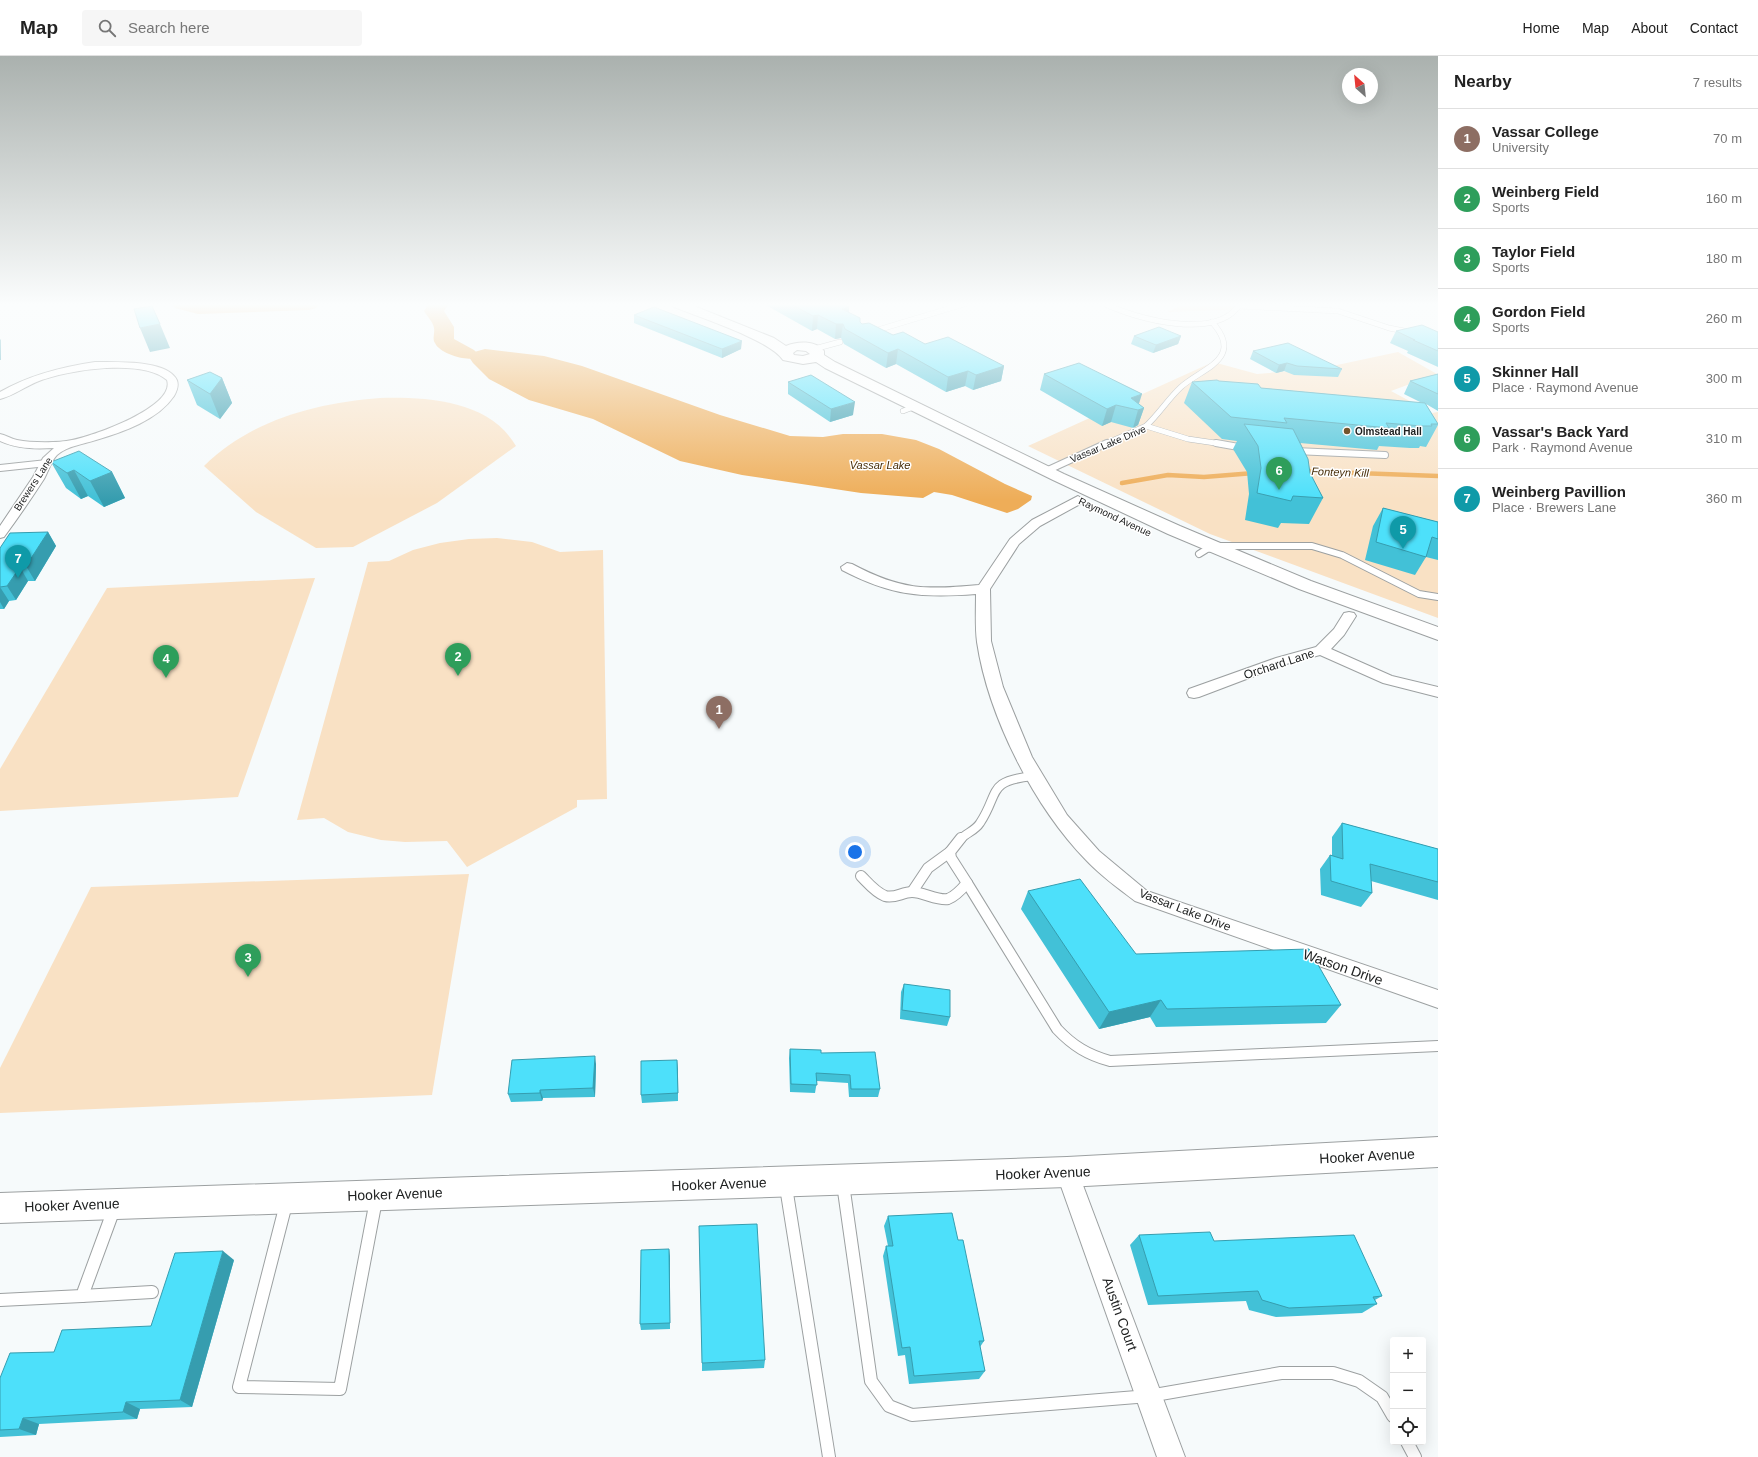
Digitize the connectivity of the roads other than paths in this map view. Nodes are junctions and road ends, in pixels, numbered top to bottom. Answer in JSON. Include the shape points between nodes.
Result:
{"nodes":[{"id":1,"x":82,"y":369,"type":"edge"},
{"id":2,"x":154,"y":369,"type":"edge"},
{"id":3,"x":825,"y":369,"type":"edge"},
{"id":4,"x":1209,"y":369,"type":"edge"},
{"id":5,"x":0,"y":396,"type":"edge"},
{"id":6,"x":909,"y":409,"type":"junction"},
{"id":7,"x":1146,"y":426,"type":"junction"},
{"id":8,"x":0,"y":437,"type":"edge"},
{"id":9,"x":78,"y":442,"type":"junction"},
{"id":10,"x":41,"y":445,"type":"junction"},
{"id":11,"x":1252,"y":449,"type":"edge"},
{"id":12,"x":1290,"y":451,"type":"edge"},
{"id":13,"x":1385,"y":455,"type":"dead end"},
{"id":14,"x":50,"y":458,"type":"junction"},
{"id":15,"x":0,"y":468,"type":"edge"},
{"id":16,"x":1046,"y":471,"type":"junction"},
{"id":17,"x":1078,"y":500,"type":"junction"},
{"id":18,"x":0,"y":534,"type":"edge"},
{"id":19,"x":1214,"y":547,"type":"junction"},
{"id":20,"x":1198,"y":554,"type":"junction"},
{"id":21,"x":847,"y":567,"type":"dead end"},
{"id":22,"x":983,"y":589,"type":"junction"},
{"id":23,"x":1438,"y":597,"type":"edge"},
{"id":24,"x":1349,"y":616,"type":"junction"},
{"id":25,"x":1438,"y":634,"type":"edge"},
{"id":26,"x":1321,"y":650,"type":"junction"},
{"id":27,"x":1438,"y":650,"type":"edge"},
{"id":28,"x":1438,"y":692,"type":"edge"},
{"id":29,"x":1194,"y":693,"type":"dead end"},
{"id":30,"x":1033,"y":776,"type":"junction"},
{"id":31,"x":950,"y":852,"type":"junction"},
{"id":32,"x":861,"y":876,"type":"dead end"},
{"id":33,"x":967,"y":882,"type":"junction"},
{"id":34,"x":912,"y":892,"type":"junction"},
{"id":35,"x":1248,"y":934,"type":"joint"},
{"id":36,"x":1438,"y":1000,"type":"edge"},
{"id":37,"x":1438,"y":1046,"type":"edge"},
{"id":38,"x":1438,"y":1152,"type":"edge"},
{"id":39,"x":1067,"y":1172,"type":"junction"},
{"id":40,"x":842,"y":1179,"type":"junction"},
{"id":41,"x":785,"y":1182,"type":"junction"},
{"id":42,"x":377,"y":1195,"type":"junction"},
{"id":43,"x":288,"y":1198,"type":"junction"},
{"id":44,"x":116,"y":1203,"type":"junction"},
{"id":45,"x":0,"y":1208,"type":"edge"},
{"id":46,"x":152,"y":1292,"type":"dead end"},
{"id":47,"x":82,"y":1296,"type":"junction"},
{"id":48,"x":0,"y":1300,"type":"edge"},
{"id":49,"x":1149,"y":1396,"type":"junction"},
{"id":50,"x":1390,"y":1411,"type":"edge"},
{"id":51,"x":1409,"y":1445,"type":"edge"},
{"id":52,"x":829,"y":1457,"type":"edge"},
{"id":53,"x":1171,"y":1457,"type":"edge"},
{"id":54,"x":1415,"y":1457,"type":"edge"}],
"edges":[{"from":1,"to":5,"type":"street","name":"Brewers Lane","via":[[43,377],[13,388]]},
{"from":2,"to":9,"type":"street","name":"Brewers Lane","via":[[171,378],[173,388],[169,397],[151,412],[124,427]]},
{"from":3,"to":6,"type":"main road","name":"Raymond Avenue"},
{"from":4,"to":7,"type":"lane","via":[[1180,387]]},
{"from":6,"to":16,"type":"main road","name":"Raymond Avenue","via":[[959,428]]},
{"from":6,"to":17,"type":"main road","name":"Raymond Avenue"},
{"from":7,"to":11,"type":"lane","name":"Vassar Lake Drive","via":[[1188,439]]},
{"from":7,"to":16,"type":"lane","name":"Vassar Lake Drive"},
{"from":8,"to":10,"type":"street","name":"Brewers Lane","via":[[15,442]]},
{"from":9,"to":10,"type":"street","name":"Brewers Lane"},
{"from":9,"to":14,"type":"street","name":"Brewers Lane"},
{"from":10,"to":14,"type":"street","name":"Brewers Lane"},
{"from":12,"to":13,"type":"lane"},
{"from":14,"to":15,"type":"lane"},
{"from":14,"to":18,"type":"street","name":"Brewers Lane"},
{"from":16,"to":19,"type":"main road","name":"Raymond Avenue"},
{"from":17,"to":20,"type":"main road","name":"Raymond Avenue"},
{"from":17,"to":22,"type":"street","via":[[1036,523],[1014,542]]},
{"from":19,"to":20,"type":"lane"},
{"from":19,"to":23,"type":"lane","via":[[1312,546],[1342,555],[1419,594]]},
{"from":19,"to":25,"type":"main road","name":"Raymond Avenue","via":[[1386,616]]},
{"from":20,"to":24,"type":"main road","name":"Raymond Avenue"},
{"from":21,"to":22,"type":"street","via":[[894,588],[914,591]]},
{"from":22,"to":30,"type":"street","name":"Vassar Lake Drive","via":[[984,641],[993,684],[1014,738]]},
{"from":24,"to":26,"type":"street","name":"Orchard Lane","via":[[1340,632]]},
{"from":24,"to":27,"type":"main road","name":"Raymond Avenue"},
{"from":26,"to":28,"type":"street","via":[[1388,680]]},
{"from":26,"to":29,"type":"street","name":"Orchard Lane","via":[[1281,661]]},
{"from":30,"to":31,"type":"lane","via":[[1016,778],[1002,784],[994,792],[975,829],[964,835]]},
{"from":30,"to":35,"type":"street","name":"Vassar Lake Drive","via":[[1050,804],[1083,845],[1109,871],[1141,896]]},
{"from":31,"to":33,"type":"lane","via":[[951,858]]},
{"from":31,"to":34,"type":"lane","via":[[937,858],[923,872]]},
{"from":32,"to":34,"type":"lane","via":[[878,892],[890,897]]},
{"from":33,"to":34,"type":"lane","via":[[956,896],[946,900]]},
{"from":33,"to":37,"type":"lane","via":[[1057,1029],[1071,1045],[1089,1056],[1110,1061]]},
{"from":35,"to":36,"type":"street","name":"Watson Drive"},
{"from":38,"to":39,"type":"street","name":"Hooker Avenue"},
{"from":39,"to":40,"type":"street","name":"Hooker Avenue"},
{"from":39,"to":49,"type":"street","name":"Austin Court"},
{"from":40,"to":41,"type":"street","name":"Hooker Avenue"},
{"from":40,"to":49,"type":"lane","via":[[871,1381],[889,1406],[912,1415]]},
{"from":41,"to":42,"type":"street","name":"Hooker Avenue"},
{"from":41,"to":52,"type":"lane"},
{"from":42,"to":43,"type":"street","name":"Hooker Avenue"},
{"from":42,"to":43,"type":"lane","via":[[340,1389],[239,1387]]},
{"from":43,"to":44,"type":"street","name":"Hooker Avenue"},
{"from":44,"to":45,"type":"street","name":"Hooker Avenue"},
{"from":44,"to":47,"type":"lane"},
{"from":46,"to":47,"type":"lane"},
{"from":47,"to":48,"type":"lane"},
{"from":49,"to":50,"type":"lane","via":[[1281,1373],[1333,1373],[1359,1382],[1382,1397]]},
{"from":49,"to":53,"type":"street","name":"Austin Court"},
{"from":51,"to":54,"type":"lane"}]}
